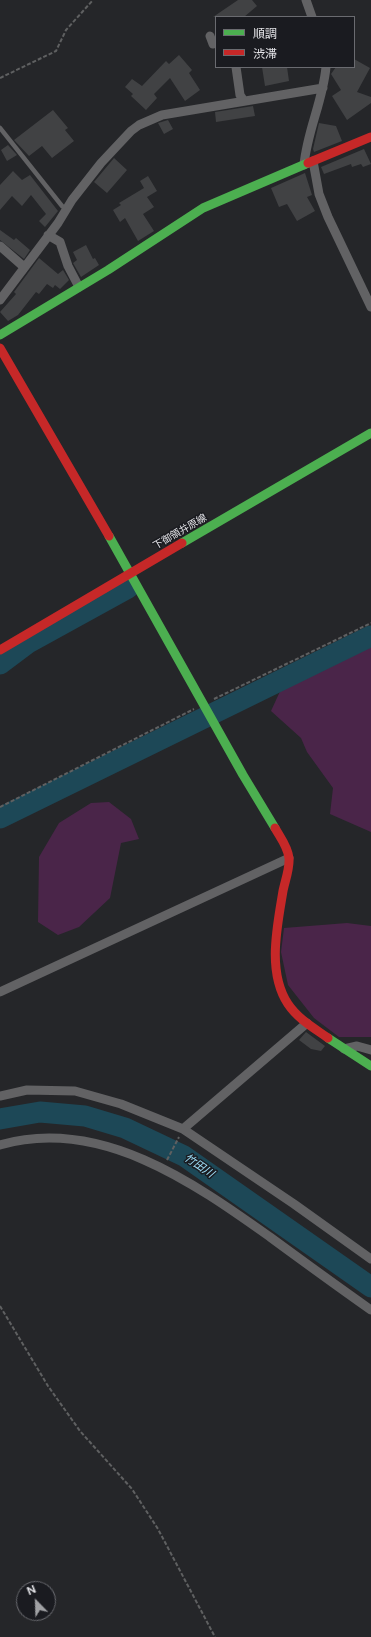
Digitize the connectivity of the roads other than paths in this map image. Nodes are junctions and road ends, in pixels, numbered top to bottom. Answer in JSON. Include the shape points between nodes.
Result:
{"nodes":[{"id":1,"x":306,"y":0,"type":"edge"},
{"id":2,"x":312,"y":16,"type":"edge"},
{"id":3,"x":236,"y":68,"type":"edge"},
{"id":4,"x":326,"y":68,"type":"edge"},
{"id":5,"x":324,"y":88,"type":"junction"},
{"id":6,"x":244,"y":101,"type":"junction"},
{"id":7,"x":0,"y":128,"type":"edge"},
{"id":8,"x":371,"y":138,"type":"edge"},
{"id":9,"x":313,"y":161,"type":"junction"},
{"id":10,"x":304,"y":165,"type":"junction"},
{"id":11,"x":67,"y":209,"type":"junction"},
{"id":12,"x":48,"y":235,"type":"junction"},
{"id":13,"x":0,"y":246,"type":"edge"},
{"id":14,"x":24,"y":267,"type":"junction"},
{"id":15,"x":79,"y":287,"type":"junction"},
{"id":16,"x":1,"y":298,"type":"edge"},
{"id":17,"x":371,"y":307,"type":"edge"},
{"id":18,"x":0,"y":335,"type":"edge"},
{"id":19,"x":0,"y":348,"type":"edge"},
{"id":20,"x":371,"y":433,"type":"edge"},
{"id":21,"x":131,"y":574,"type":"junction"},
{"id":22,"x":0,"y":650,"type":"edge"},
{"id":23,"x":289,"y":858,"type":"junction"},
{"id":24,"x":0,"y":992,"type":"edge"},
{"id":25,"x":307,"y":1023,"type":"junction"},
{"id":26,"x":344,"y":1049,"type":"junction"},
{"id":27,"x":371,"y":1050,"type":"edge"},
{"id":28,"x":371,"y":1066,"type":"edge"},
{"id":29,"x":0,"y":1096,"type":"edge"},
{"id":30,"x":182,"y":1131,"type":"junction"},
{"id":31,"x":0,"y":1145,"type":"edge"},
{"id":32,"x":371,"y":1259,"type":"edge"},
{"id":33,"x":371,"y":1310,"type":"edge"}],
"edges":[{"from":1,"to":2,"type":"street"},
{"from":3,"to":6,"type":"street","via":[[240,95]]},
{"from":4,"to":5,"type":"street"},
{"from":5,"to":6,"type":"street"},
{"from":5,"to":10,"type":"street","via":[[306,148]]},
{"from":6,"to":11,"type":"street","via":[[162,115],[139,125],[101,163]]},
{"from":7,"to":11,"type":"lane"},
{"from":8,"to":9,"type":"street"},
{"from":9,"to":10,"type":"street"},
{"from":9,"to":17,"type":"street","via":[[319,194],[328,217]]},
{"from":10,"to":15,"type":"street","via":[[203,208]]},
{"from":11,"to":12,"type":"street"},
{"from":12,"to":14,"type":"street"},
{"from":12,"to":15,"type":"street","via":[[60,242]]},
{"from":13,"to":14,"type":"street"},
{"from":14,"to":16,"type":"street"},
{"from":15,"to":18,"type":"street"},
{"from":19,"to":21,"type":"street"},
{"from":20,"to":21,"type":"street","name":"下御領井原線"},
{"from":21,"to":22,"type":"street","name":"下御領井原線"},
{"from":21,"to":23,"type":"street","via":[[285,845]]},
{"from":23,"to":24,"type":"street"},
{"from":23,"to":25,"type":"street","via":[[275,951],[275,971],[287,1003]]},
{"from":25,"to":26,"type":"street"},
{"from":25,"to":30,"type":"street"},
{"from":26,"to":27,"type":"street","via":[[357,1046]]},
{"from":26,"to":28,"type":"street"},
{"from":29,"to":30,"type":"street","via":[[27,1090],[75,1092],[120,1104]]},
{"from":30,"to":32,"type":"street","via":[[294,1204]]},
{"from":31,"to":33,"type":"street","via":[[47,1138],[64,1139],[108,1146],[134,1155],[212,1196]]}]}
